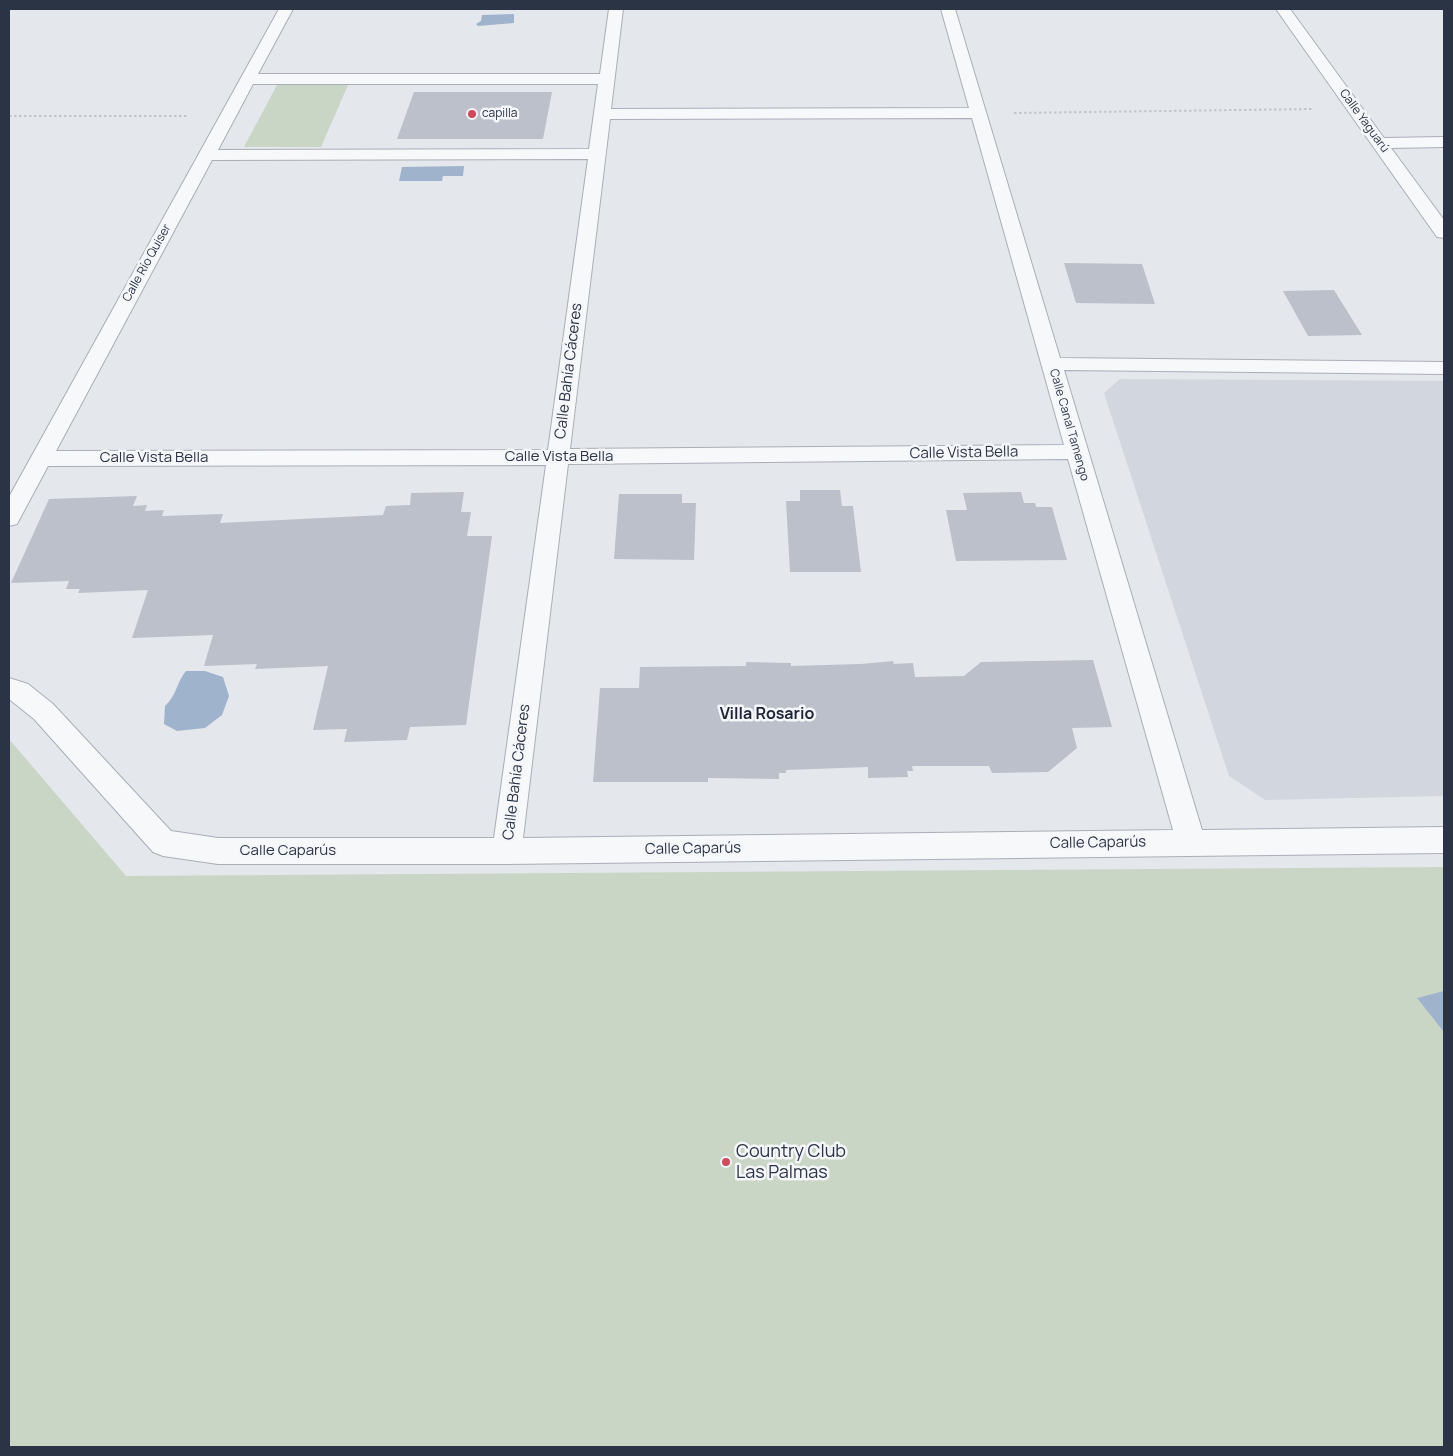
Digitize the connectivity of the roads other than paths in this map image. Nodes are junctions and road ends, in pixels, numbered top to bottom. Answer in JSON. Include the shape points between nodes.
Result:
{"nodes":[{"id":1,"x":286,"y":9,"type":"edge"},
{"id":2,"x":616,"y":9,"type":"edge"},
{"id":3,"x":948,"y":9,"type":"edge"},
{"id":4,"x":1283,"y":9,"type":"edge"},
{"id":5,"x":248,"y":79,"type":"junction"},
{"id":6,"x":607,"y":79,"type":"junction"},
{"id":7,"x":978,"y":113,"type":"junction"},
{"id":8,"x":602,"y":114,"type":"junction"},
{"id":9,"x":1444,"y":142,"type":"edge"},
{"id":10,"x":1379,"y":143,"type":"junction"},
{"id":11,"x":597,"y":154,"type":"junction"},
{"id":12,"x":206,"y":155,"type":"junction"},
{"id":13,"x":1444,"y":233,"type":"edge"},
{"id":14,"x":1052,"y":364,"type":"junction"},
{"id":15,"x":1444,"y":368,"type":"edge"},
{"id":16,"x":1077,"y":452,"type":"junction"},
{"id":17,"x":558,"y":457,"type":"junction"},
{"id":18,"x":41,"y":459,"type":"junction"},
{"id":19,"x":9,"y":518,"type":"edge"},
{"id":20,"x":9,"y":688,"type":"edge"},
{"id":21,"x":1444,"y":840,"type":"edge"},
{"id":22,"x":1191,"y":842,"type":"junction"},
{"id":23,"x":507,"y":851,"type":"junction"}],
"edges":[{"from":1,"to":5,"type":"street","name":"Calle Río Quiser"},
{"from":2,"to":6,"type":"street","name":"Calle Bahía Cáceres"},
{"from":3,"to":7,"type":"street","name":"Calle Canal Tamengo"},
{"from":4,"to":10,"type":"street","name":"Calle Yaguarú"},
{"from":5,"to":6,"type":"street"},
{"from":5,"to":12,"type":"street","name":"Calle Río Quiser"},
{"from":6,"to":8,"type":"street","name":"Calle Bahía Cáceres"},
{"from":7,"to":8,"type":"street"},
{"from":7,"to":14,"type":"street","name":"Calle Canal Tamengo"},
{"from":8,"to":11,"type":"street","name":"Calle Bahía Cáceres"},
{"from":9,"to":10,"type":"street"},
{"from":10,"to":13,"type":"street","name":"Calle Yaguarú"},
{"from":11,"to":12,"type":"street"},
{"from":11,"to":17,"type":"street","name":"Calle Bahía Cáceres"},
{"from":12,"to":18,"type":"street","name":"Calle Río Quiser"},
{"from":14,"to":15,"type":"street"},
{"from":14,"to":16,"type":"street","name":"Calle Canal Tamengo"},
{"from":16,"to":17,"type":"street","name":"Calle Vista Bella"},
{"from":16,"to":22,"type":"street","name":"Calle Canal Tamengo"},
{"from":17,"to":18,"type":"street","name":"Calle Vista Bella"},
{"from":17,"to":23,"type":"street","name":"Calle Bahía Cáceres"},
{"from":18,"to":19,"type":"street","name":"Calle Río Quiser"},
{"from":20,"to":23,"type":"street","name":"Calle Caparús","via":[[20,691],[40,709],[163,842],[218,851]]},
{"from":21,"to":22,"type":"street","name":"Calle Caparús"},
{"from":22,"to":23,"type":"street","name":"Calle Caparús"}]}
